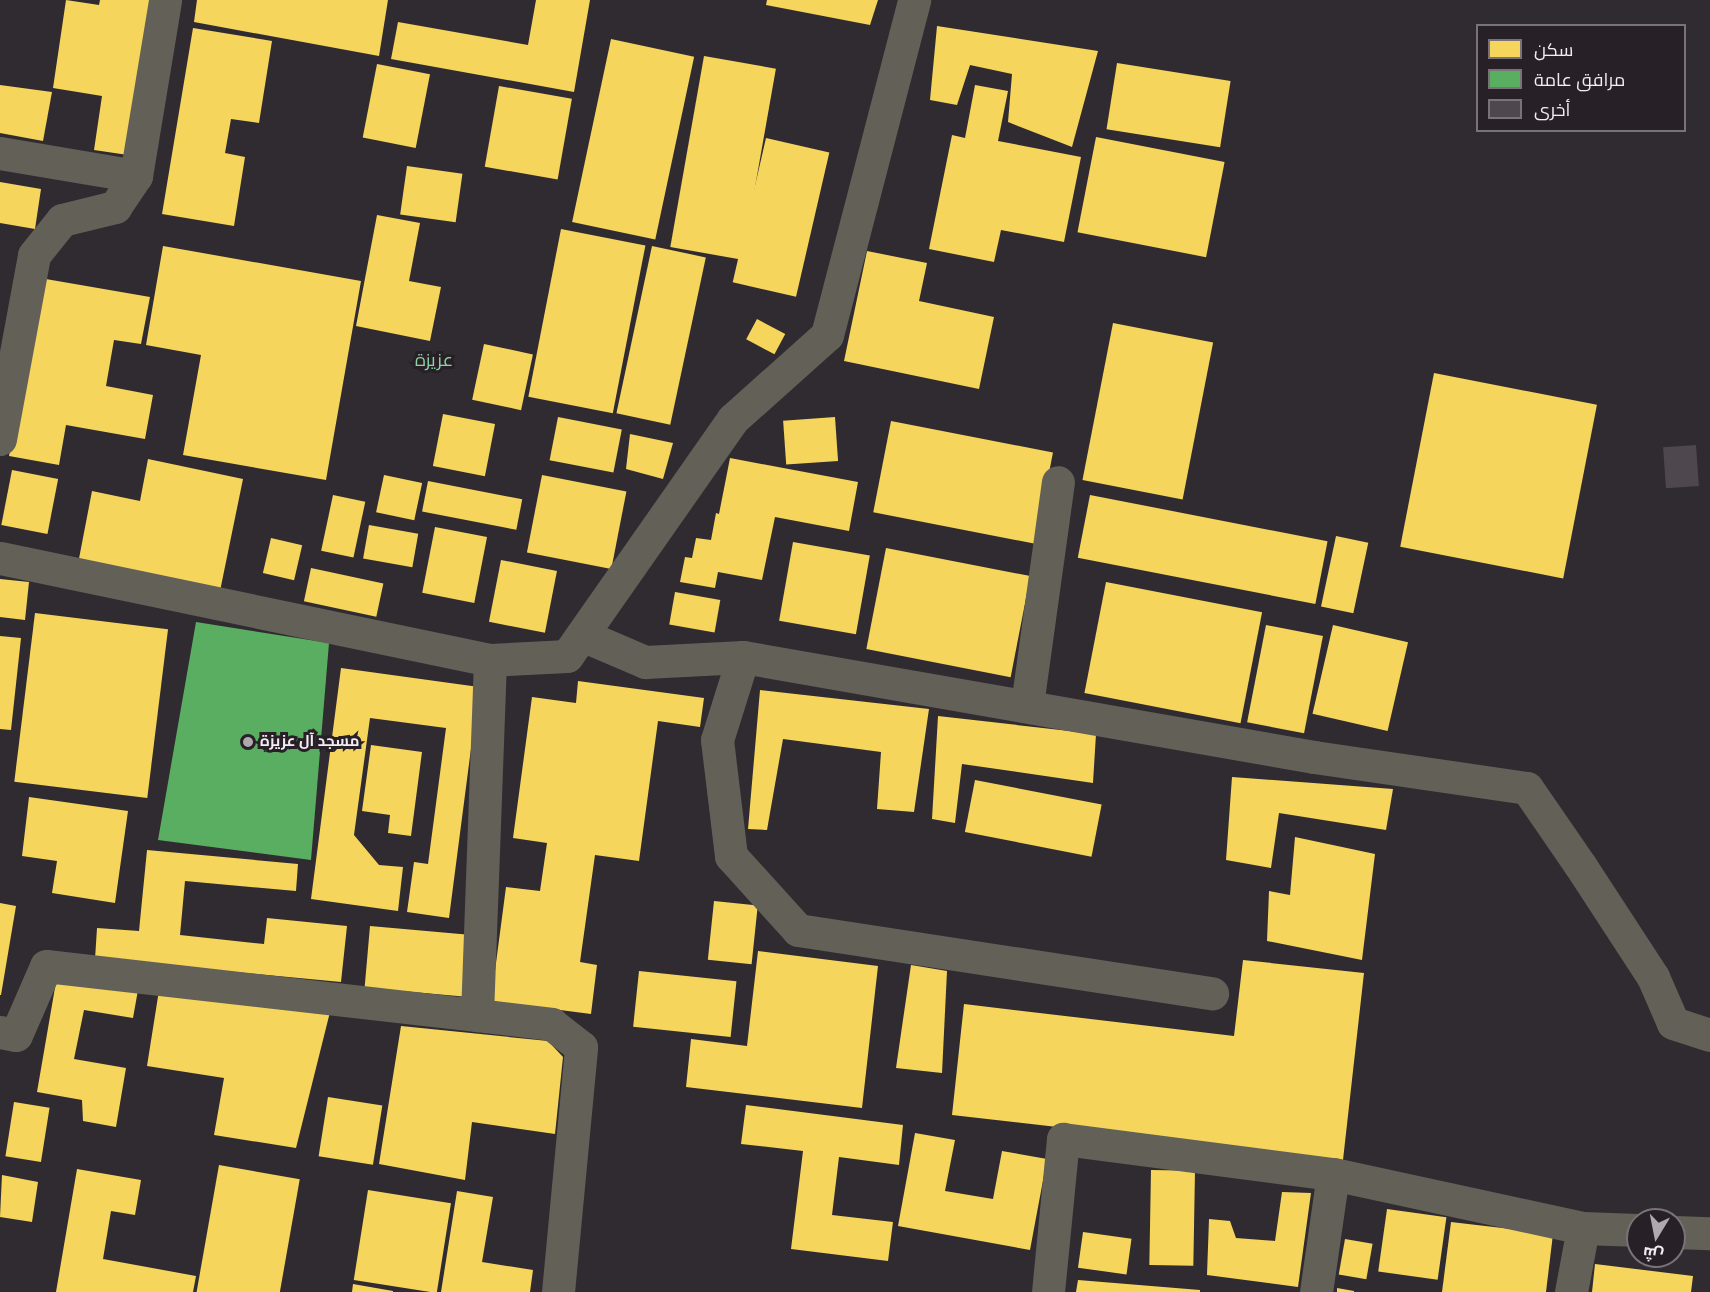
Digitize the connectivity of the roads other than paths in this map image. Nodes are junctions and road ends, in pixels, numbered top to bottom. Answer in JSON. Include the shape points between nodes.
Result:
{"nodes":[{"id":1,"x":165,"y":0,"type":"edge"},
{"id":2,"x":914,"y":0,"type":"edge"},
{"id":3,"x":0,"y":153,"type":"edge"},
{"id":4,"x":136,"y":176,"type":"junction"},
{"id":5,"x":0,"y":439,"type":"edge"},
{"id":6,"x":1058,"y":482,"type":"dead end"},
{"id":7,"x":0,"y":558,"type":"edge"},
{"id":8,"x":582,"y":636,"type":"junction"},
{"id":9,"x":743,"y":657,"type":"junction"},
{"id":10,"x":490,"y":660,"type":"junction"},
{"id":11,"x":1026,"y":705,"type":"junction"},
{"id":12,"x":1212,"y":993,"type":"dead end"},
{"id":13,"x":477,"y":1015,"type":"junction"},
{"id":14,"x":0,"y":1032,"type":"edge"},
{"id":15,"x":1710,"y":1035,"type":"edge"},
{"id":16,"x":1333,"y":1174,"type":"junction"},
{"id":17,"x":1582,"y":1227,"type":"junction"},
{"id":18,"x":1626,"y":1229,"type":"edge"},
{"id":19,"x":1686,"y":1232,"type":"edge"},
{"id":20,"x":1710,"y":1233,"type":"edge"},
{"id":21,"x":558,"y":1292,"type":"edge"},
{"id":22,"x":1048,"y":1292,"type":"edge"},
{"id":23,"x":1316,"y":1292,"type":"edge"},
{"id":24,"x":1570,"y":1292,"type":"edge"}],
"edges":[{"from":1,"to":4,"type":"street"},
{"from":2,"to":8,"type":"street","via":[[828,335],[733,418]]},
{"from":3,"to":4,"type":"street"},
{"from":4,"to":5,"type":"street","via":[[115,207],[62,220],[34,255]]},
{"from":6,"to":11,"type":"street"},
{"from":7,"to":10,"type":"street"},
{"from":8,"to":9,"type":"street","via":[[645,662]]},
{"from":8,"to":10,"type":"street","via":[[567,657]]},
{"from":9,"to":11,"type":"street"},
{"from":9,"to":12,"type":"street","via":[[717,740],[731,856],[798,930]]},
{"from":10,"to":13,"type":"street"},
{"from":11,"to":15,"type":"street","via":[[1314,757],[1527,788],[1653,977],[1673,1023]]},
{"from":13,"to":14,"type":"street","via":[[46,966],[16,1035]]},
{"from":13,"to":21,"type":"street","via":[[552,1024],[581,1047]]},
{"from":16,"to":17,"type":"street"},
{"from":16,"to":22,"type":"street","via":[[1063,1139]]},
{"from":16,"to":23,"type":"street"},
{"from":17,"to":18,"type":"street"},
{"from":17,"to":24,"type":"street"},
{"from":19,"to":20,"type":"street"}]}
